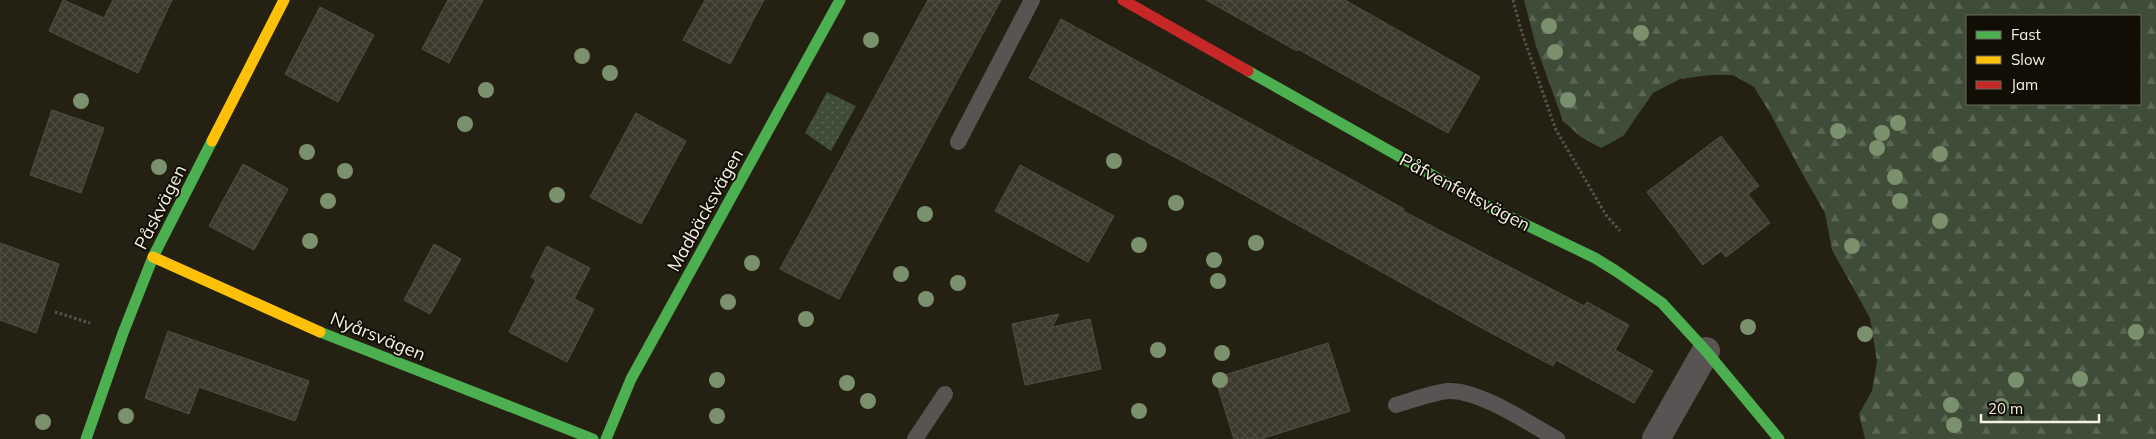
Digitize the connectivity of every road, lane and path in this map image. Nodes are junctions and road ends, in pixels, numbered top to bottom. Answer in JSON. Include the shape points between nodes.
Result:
{"nodes":[{"id":1,"x":284,"y":0,"type":"edge"},
{"id":2,"x":840,"y":0,"type":"edge"},
{"id":3,"x":1032,"y":0,"type":"edge"},
{"id":4,"x":1123,"y":0,"type":"edge"},
{"id":5,"x":1513,"y":0,"type":"edge"},
{"id":6,"x":958,"y":142,"type":"dead end"},
{"id":7,"x":1623,"y":234,"type":"dead end"},
{"id":8,"x":153,"y":257,"type":"junction"},
{"id":9,"x":1706,"y":351,"type":"junction"},
{"id":10,"x":945,"y":394,"type":"dead end"},
{"id":11,"x":1396,"y":406,"type":"dead end"},
{"id":12,"x":86,"y":439,"type":"edge"},
{"id":13,"x":593,"y":439,"type":"edge"},
{"id":14,"x":606,"y":439,"type":"edge"},
{"id":15,"x":915,"y":439,"type":"edge"},
{"id":16,"x":1557,"y":439,"type":"edge"},
{"id":17,"x":1656,"y":439,"type":"edge"},
{"id":18,"x":1779,"y":439,"type":"edge"}],
"edges":[{"from":1,"to":8,"type":"street","name":"Påskvägen"},
{"from":2,"to":14,"type":"street","name":"Madbäcksvägen","via":[[631,379]]},
{"from":3,"to":6,"type":"lane"},
{"from":4,"to":9,"type":"street","name":"Påfvenfeltsvägen","via":[[1487,206],[1595,258],[1662,303]]},
{"from":5,"to":7,"type":"path","via":[[1556,130],[1606,215]]},
{"from":8,"to":12,"type":"street","name":"Påskvägen"},
{"from":8,"to":13,"type":"street","name":"Nyårsvägen","via":[[341,342]]},
{"from":9,"to":17,"type":"street"},
{"from":9,"to":18,"type":"street","name":"Påfvenfeltsvägen"},
{"from":10,"to":15,"type":"lane"},
{"from":11,"to":16,"type":"lane","via":[[1435,394],[1462,392],[1477,396]]}]}
